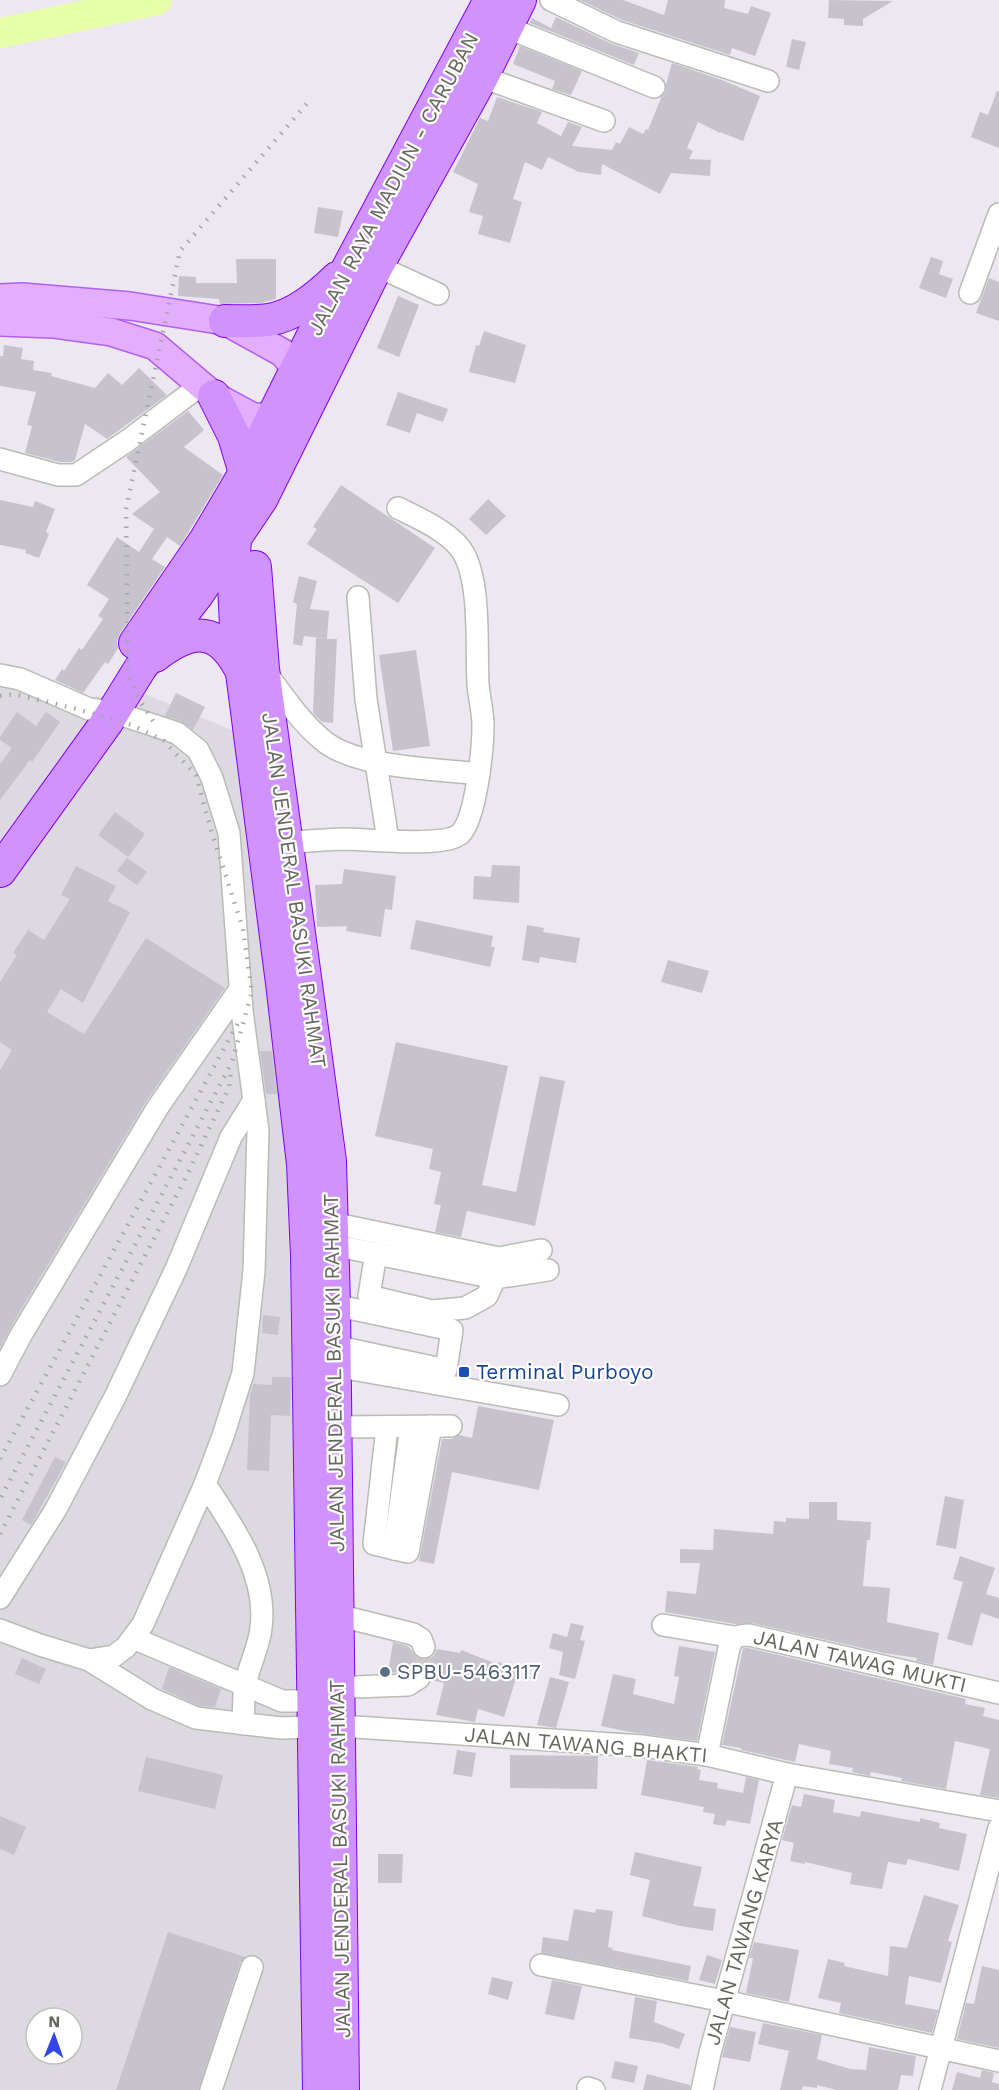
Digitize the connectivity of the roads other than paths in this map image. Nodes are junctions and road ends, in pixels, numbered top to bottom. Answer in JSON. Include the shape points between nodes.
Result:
{"nodes":[{"id":1,"x":490,"y":0,"type":"edge"},
{"id":2,"x":551,"y":0,"type":"edge"},
{"id":3,"x":513,"y":13,"type":"edge"},
{"id":4,"x":482,"y":77,"type":"junction"},
{"id":5,"x":768,"y":81,"type":"dead end"},
{"id":6,"x":654,"y":87,"type":"dead end"},
{"id":7,"x":604,"y":121,"type":"dead end"},
{"id":8,"x":999,"y":214,"type":"edge"},
{"id":9,"x":364,"y":265,"type":"junction"},
{"id":10,"x":970,"y":293,"type":"dead end"},
{"id":11,"x":438,"y":294,"type":"dead end"},
{"id":12,"x":0,"y":298,"type":"edge"},
{"id":13,"x":225,"y":321,"type":"junction"},
{"id":14,"x":0,"y":322,"type":"edge"},
{"id":15,"x":296,"y":369,"type":"junction"},
{"id":16,"x":208,"y":391,"type":"junction"},
{"id":17,"x":306,"y":406,"type":"junction"},
{"id":18,"x":273,"y":417,"type":"junction"},
{"id":19,"x":0,"y":459,"type":"edge"},
{"id":20,"x":254,"y":485,"type":"junction"},
{"id":21,"x":398,"y":507,"type":"dead end"},
{"id":22,"x":235,"y":541,"type":"junction"},
{"id":23,"x":358,"y":597,"type":"dead end"},
{"id":24,"x":183,"y":613,"type":"junction"},
{"id":25,"x":236,"y":626,"type":"junction"},
{"id":26,"x":133,"y":663,"type":"junction"},
{"id":27,"x":256,"y":667,"type":"junction"},
{"id":28,"x":0,"y":675,"type":"edge"},
{"id":29,"x":101,"y":711,"type":"junction"},
{"id":30,"x":376,"y":762,"type":"junction"},
{"id":31,"x":479,"y":774,"type":"junction"},
{"id":32,"x":0,"y":835,"type":"edge"},
{"id":33,"x":388,"y":840,"type":"junction"},
{"id":34,"x":276,"y":845,"type":"junction"},
{"id":35,"x":0,"y":871,"type":"edge"},
{"id":36,"x":240,"y":989,"type":"junction"},
{"id":37,"x":254,"y":1101,"type":"junction"},
{"id":38,"x":332,"y":1234,"type":"junction"},
{"id":39,"x":541,"y":1250,"type":"dead end"},
{"id":40,"x":376,"y":1253,"type":"junction"},
{"id":41,"x":497,"y":1268,"type":"junction"},
{"id":42,"x":548,"y":1270,"type":"dead end"},
{"id":43,"x":334,"y":1305,"type":"junction"},
{"id":44,"x":328,"y":1373,"type":"junction"},
{"id":45,"x":0,"y":1375,"type":"edge"},
{"id":46,"x":558,"y":1405,"type":"dead end"},
{"id":47,"x":335,"y":1427,"type":"junction"},
{"id":48,"x":387,"y":1427,"type":"junction"},
{"id":49,"x":205,"y":1484,"type":"junction"},
{"id":50,"x":0,"y":1598,"type":"edge"},
{"id":51,"x":337,"y":1615,"type":"junction"},
{"id":52,"x":663,"y":1625,"type":"dead end"},
{"id":53,"x":0,"y":1630,"type":"edge"},
{"id":54,"x":734,"y":1637,"type":"junction"},
{"id":55,"x":133,"y":1638,"type":"junction"},
{"id":56,"x":424,"y":1647,"type":"dead end"},
{"id":57,"x":89,"y":1660,"type":"junction"},
{"id":58,"x":419,"y":1678,"type":"dead end"},
{"id":59,"x":245,"y":1687,"type":"junction"},
{"id":60,"x":998,"y":1689,"type":"edge"},
{"id":61,"x":326,"y":1705,"type":"junction"},
{"id":62,"x":243,"y":1724,"type":"junction"},
{"id":63,"x":707,"y":1755,"type":"junction"},
{"id":64,"x":787,"y":1774,"type":"junction"},
{"id":65,"x":999,"y":1811,"type":"edge"},
{"id":66,"x":999,"y":1828,"type":"edge"},
{"id":67,"x":541,"y":1965,"type":"dead end"},
{"id":68,"x":252,"y":1967,"type":"dead end"},
{"id":69,"x":724,"y":2001,"type":"junction"},
{"id":70,"x":941,"y":2048,"type":"junction"},
{"id":71,"x":999,"y":2061,"type":"edge"},
{"id":72,"x":211,"y":2090,"type":"edge"},
{"id":73,"x":319,"y":2090,"type":"edge"},
{"id":74,"x":343,"y":2090,"type":"edge"},
{"id":75,"x":702,"y":2090,"type":"edge"},
{"id":76,"x":930,"y":2090,"type":"edge"}],
"edges":[{"from":1,"to":9,"type":"highway","name":"JALAN RAYA MADIUN - CARUBAN"},
{"from":2,"to":5,"type":"street","via":[[617,32]]},
{"from":3,"to":4,"type":"highway","name":"JALAN RAYA MADIUN - CARUBAN"},
{"from":3,"to":6,"type":"street"},
{"from":4,"to":7,"type":"street"},
{"from":4,"to":9,"type":"highway","name":"JALAN RAYA MADIUN - CARUBAN"},
{"from":8,"to":10,"type":"street"},
{"from":9,"to":11,"type":"street"},
{"from":9,"to":13,"type":"highway","via":[[315,298],[270,320]]},
{"from":9,"to":15,"type":"highway","name":"JALAN RAYA MADIUN - CARUBAN"},
{"from":9,"to":17,"type":"highway","name":"JALAN RAYA MADIUN - CARUBAN","via":[[338,344]]},
{"from":12,"to":13,"type":"main road","via":[[130,306]]},
{"from":13,"to":15,"type":"main road","via":[[283,353]]},
{"from":14,"to":16,"type":"main road","via":[[111,332],[155,346]]},
{"from":15,"to":17,"type":"main road"},
{"from":15,"to":18,"type":"highway","name":"JALAN RAYA MADIUN - CARUBAN"},
{"from":16,"to":18,"type":"main road","via":[[253,417]]},
{"from":16,"to":19,"type":"street","via":[[76,475],[58,475]]},
{"from":16,"to":20,"type":"highway","via":[[234,436]]},
{"from":17,"to":18,"type":"main road"},
{"from":17,"to":20,"type":"highway","name":"JALAN RAYA MADIUN - CARUBAN"},
{"from":18,"to":20,"type":"highway","name":"JALAN RAYA MADIUN - CARUBAN"},
{"from":20,"to":22,"type":"highway"},
{"from":20,"to":26,"type":"highway","via":[[206,539]]},
{"from":20,"to":27,"type":"highway","name":"JALAN JENDERAL BASUKI RAHMAT"},
{"from":21,"to":31,"type":"street","via":[[437,528],[463,552],[472,575],[483,724]]},
{"from":22,"to":24,"type":"highway"},
{"from":22,"to":25,"type":"highway"},
{"from":23,"to":30,"type":"street","via":[[366,699]]},
{"from":24,"to":25,"type":"highway","via":[[212,611],[228,617]]},
{"from":24,"to":26,"type":"highway","via":[[165,624]]},
{"from":25,"to":27,"type":"highway"},
{"from":26,"to":27,"type":"highway","via":[[171,643],[202,635],[219,641]]},
{"from":26,"to":29,"type":"highway"},
{"from":27,"to":30,"type":"street","via":[[327,744],[349,756]]},
{"from":27,"to":34,"type":"highway","name":"JALAN JENDERAL BASUKI RAHMAT"},
{"from":28,"to":29,"type":"street"},
{"from":29,"to":32,"type":"highway"},
{"from":29,"to":35,"type":"highway"},
{"from":29,"to":36,"type":"street","via":[[177,734],[198,750],[212,778],[229,833]]},
{"from":30,"to":31,"type":"street"},
{"from":30,"to":33,"type":"street"},
{"from":31,"to":33,"type":"street","via":[[471,816],[459,835],[441,842]]},
{"from":33,"to":34,"type":"street"},
{"from":34,"to":38,"type":"highway","name":"JALAN JENDERAL BASUKI RAHMAT","via":[[330,1161]]},
{"from":34,"to":44,"type":"highway","name":"JALAN JENDERAL BASUKI RAHMAT","via":[[307,1256]]},
{"from":36,"to":37,"type":"street"},
{"from":36,"to":45,"type":"street","via":[[158,1107]]},
{"from":37,"to":49,"type":"street","via":[[258,1131],[254,1271],[243,1372]]},
{"from":37,"to":50,"type":"street","via":[[231,1137],[176,1269],[116,1397],[56,1509]]},
{"from":38,"to":40,"type":"street"},
{"from":38,"to":41,"type":"street"},
{"from":38,"to":43,"type":"highway","name":"JALAN JENDERAL BASUKI RAHMAT"},
{"from":39,"to":41,"type":"street"},
{"from":40,"to":41,"type":"street"},
{"from":40,"to":41,"type":"street","via":[[369,1296],[432,1311],[465,1308],[487,1296]]},
{"from":41,"to":42,"type":"street"},
{"from":43,"to":44,"type":"highway","name":"JALAN JENDERAL BASUKI RAHMAT"},
{"from":43,"to":44,"type":"street","via":[[452,1330],[446,1370]]},
{"from":44,"to":46,"type":"street"},
{"from":44,"to":47,"type":"highway","name":"JALAN JENDERAL BASUKI RAHMAT"},
{"from":44,"to":61,"type":"highway","name":"JALAN JENDERAL BASUKI RAHMAT"},
{"from":47,"to":48,"type":"street"},
{"from":47,"to":51,"type":"highway","name":"JALAN JENDERAL BASUKI RAHMAT"},
{"from":48,"to":48,"type":"street","via":[[431,1426],[394,1549],[374,1544]]},
{"from":49,"to":55,"type":"street","via":[[143,1624]]},
{"from":49,"to":59,"type":"street","via":[[230,1521],[258,1580],[261,1629]]},
{"from":51,"to":56,"type":"street","via":[[413,1634]]},
{"from":51,"to":61,"type":"highway","name":"JALAN JENDERAL BASUKI RAHMAT"},
{"from":52,"to":54,"type":"street"},
{"from":53,"to":57,"type":"street"},
{"from":54,"to":60,"type":"street","name":"JALAN TAWAG MUKTI","via":[[749,1635]]},
{"from":54,"to":63,"type":"street","name":"JALAN TAWAG MUKTI"},
{"from":55,"to":57,"type":"street","via":[[114,1656]]},
{"from":55,"to":59,"type":"street"},
{"from":57,"to":62,"type":"street","via":[[153,1699],[196,1718]]},
{"from":58,"to":61,"type":"street","via":[[408,1685]]},
{"from":59,"to":61,"type":"street","via":[[282,1701]]},
{"from":59,"to":62,"type":"street"},
{"from":61,"to":62,"type":"street","via":[[281,1728]]},
{"from":61,"to":63,"type":"street","name":"JALAN TAWANG BHAKTI","via":[[487,1735],[642,1746]]},
{"from":61,"to":73,"type":"highway","name":"JALAN JENDERAL BASUKI RAHMAT"},
{"from":61,"to":74,"type":"highway","name":"JALAN JENDERAL BASUKI RAHMAT"},
{"from":63,"to":64,"type":"street","name":"JALAN TAWANG BHAKTI"},
{"from":64,"to":65,"type":"street","name":"JALAN TAWANG BHAKTI"},
{"from":64,"to":69,"type":"street","name":"JALAN TAWANG KARYA"},
{"from":66,"to":70,"type":"street"},
{"from":67,"to":69,"type":"street"},
{"from":68,"to":72,"type":"street"},
{"from":69,"to":70,"type":"street"},
{"from":69,"to":75,"type":"street","name":"JALAN TAWANG KARYA"},
{"from":70,"to":71,"type":"street"},
{"from":70,"to":76,"type":"street"}]}
